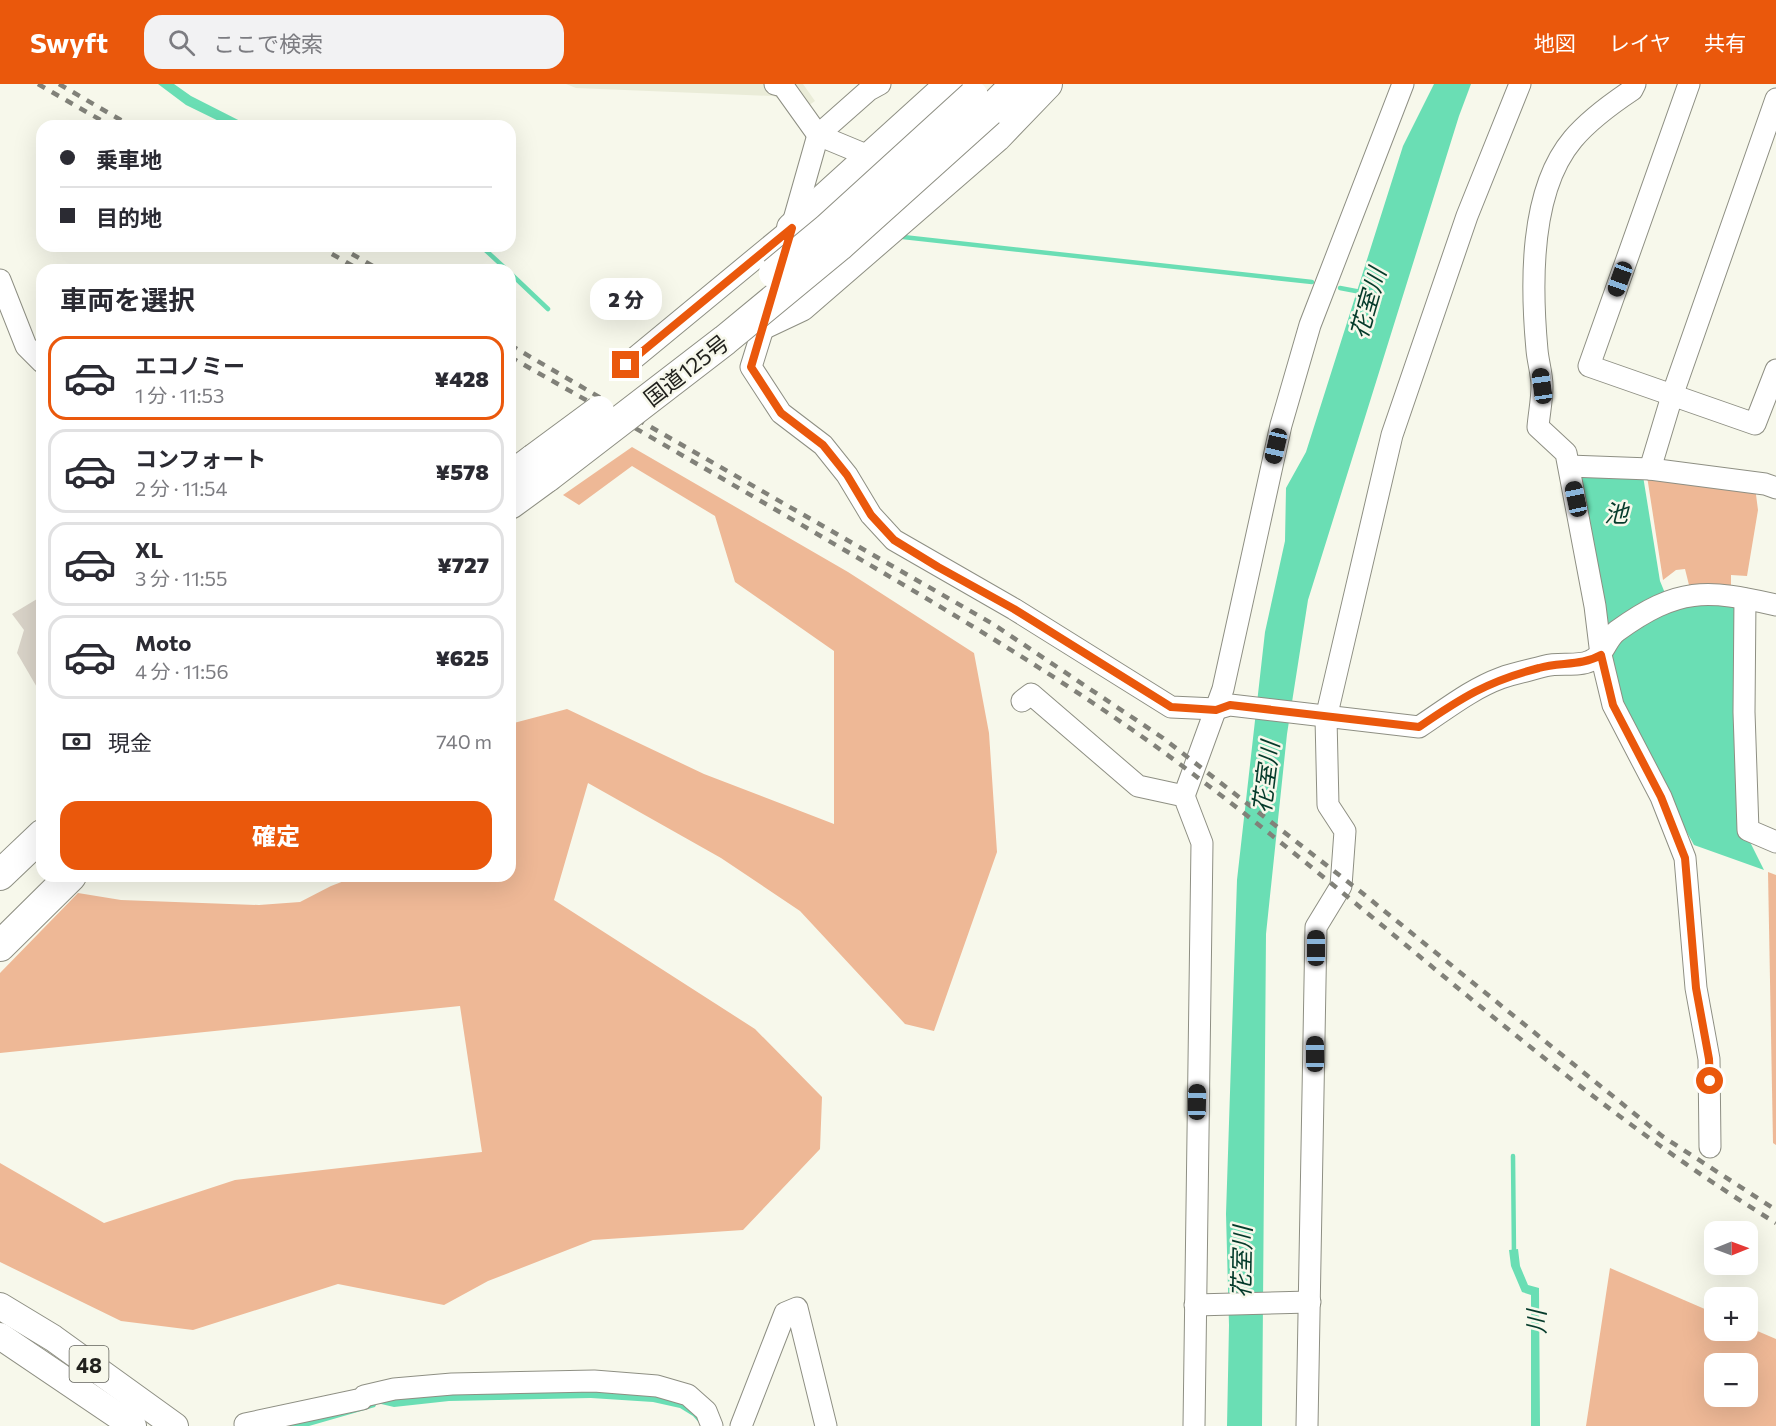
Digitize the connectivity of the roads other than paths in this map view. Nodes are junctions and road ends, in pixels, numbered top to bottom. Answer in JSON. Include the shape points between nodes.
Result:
{"nodes":[{"id":1,"x":775,"y":84,"type":"edge"},
{"id":2,"x":880,"y":84,"type":"edge"},
{"id":3,"x":1016,"y":84,"type":"edge"},
{"id":4,"x":1047,"y":84,"type":"edge"},
{"id":5,"x":1402,"y":84,"type":"edge"},
{"id":6,"x":1520,"y":84,"type":"edge"},
{"id":7,"x":1635,"y":84,"type":"edge"},
{"id":8,"x":1689,"y":84,"type":"edge"},
{"id":9,"x":975,"y":94,"type":"edge"},
{"id":10,"x":1776,"y":99,"type":"edge"},
{"id":11,"x":818,"y":135,"type":"junction"},
{"id":12,"x":871,"y":157,"type":"junction"},
{"id":13,"x":792,"y":228,"type":"junction"},
{"id":14,"x":0,"y":280,"type":"edge"},
{"id":15,"x":765,"y":323,"type":"junction"},
{"id":16,"x":36,"y":356,"type":"edge"},
{"id":17,"x":626,"y":365,"type":"dead end"},
{"id":18,"x":702,"y":369,"type":"dead end"},
{"id":19,"x":1776,"y":370,"type":"edge"},
{"id":20,"x":1671,"y":396,"type":"junction"},
{"id":21,"x":1569,"y":466,"type":"junction"},
{"id":22,"x":541,"y":468,"type":"junction"},
{"id":23,"x":1650,"y":469,"type":"junction"},
{"id":24,"x":516,"y":475,"type":"edge"},
{"id":25,"x":1776,"y":488,"type":"edge"},
{"id":26,"x":516,"y":497,"type":"edge"},
{"id":27,"x":1745,"y":599,"type":"junction"},
{"id":28,"x":1776,"y":605,"type":"edge"},
{"id":29,"x":1601,"y":655,"type":"junction"},
{"id":30,"x":1022,"y":701,"type":"dead end"},
{"id":31,"x":1223,"y":707,"type":"junction"},
{"id":32,"x":1322,"y":716,"type":"junction"},
{"id":33,"x":1184,"y":796,"type":"junction"},
{"id":34,"x":36,"y":841,"type":"edge"},
{"id":35,"x":1776,"y":842,"type":"edge"},
{"id":36,"x":36,"y":864,"type":"edge"},
{"id":37,"x":0,"y":875,"type":"edge"},
{"id":38,"x":44,"y":882,"type":"edge"},
{"id":39,"x":65,"y":882,"type":"edge"},
{"id":40,"x":0,"y":897,"type":"edge"},
{"id":41,"x":0,"y":924,"type":"edge"},
{"id":42,"x":0,"y":946,"type":"edge"},
{"id":43,"x":1710,"y":1147,"type":"dead end"},
{"id":44,"x":1310,"y":1302,"type":"junction"},
{"id":45,"x":1195,"y":1305,"type":"junction"},
{"id":46,"x":0,"y":1306,"type":"edge"},
{"id":47,"x":0,"y":1336,"type":"edge"},
{"id":48,"x":245,"y":1424,"type":"dead end"},
{"id":49,"x":133,"y":1426,"type":"edge"},
{"id":50,"x":175,"y":1426,"type":"edge"},
{"id":51,"x":712,"y":1426,"type":"edge"},
{"id":52,"x":741,"y":1426,"type":"edge"},
{"id":53,"x":826,"y":1426,"type":"edge"},
{"id":54,"x":1194,"y":1426,"type":"edge"},
{"id":55,"x":1307,"y":1426,"type":"edge"}],
"edges":[{"from":1,"to":11,"type":"street","via":[[783,86]]},
{"from":2,"to":11,"type":"street"},
{"from":3,"to":9,"type":"highway","name":"国道125号"},
{"from":4,"to":15,"type":"highway","via":[[996,137],[801,306]]},
{"from":5,"to":31,"type":"street","via":[[1310,325],[1281,425],[1223,690]]},
{"from":6,"to":32,"type":"street","via":[[1467,216],[1392,435]]},
{"from":7,"to":21,"type":"street","via":[[1572,140],[1552,171],[1538,231],[1534,277],[1542,386],[1538,427],[1566,453]]},
{"from":8,"to":20,"type":"street","via":[[1589,366]]},
{"from":9,"to":12,"type":"highway"},
{"from":9,"to":22,"type":"highway","name":"国道125号","bridge":true,"via":[[827,229]]},
{"from":10,"to":20,"type":"street"},
{"from":11,"to":12,"type":"street"},
{"from":11,"to":13,"type":"street"},
{"from":12,"to":13,"type":"highway"},
{"from":13,"to":15,"type":"street"},
{"from":13,"to":17,"type":"street"},
{"from":14,"to":16,"type":"street","via":[[26,346]]},
{"from":15,"to":18,"type":"street"},
{"from":15,"to":31,"type":"street","via":[[751,367],[781,413],[823,445],[871,515],[894,540],[1171,707]]},
{"from":19,"to":20,"type":"street","via":[[1755,424]]},
{"from":20,"to":23,"type":"street"},
{"from":21,"to":23,"type":"street"},
{"from":21,"to":29,"type":"street"},
{"from":22,"to":24,"type":"highway","name":"国道125号"},
{"from":22,"to":26,"type":"highway","name":"国道125号"},
{"from":23,"to":25,"type":"street"},
{"from":27,"to":28,"type":"street"},
{"from":27,"to":29,"type":"street","via":[[1712,593],[1670,600],[1615,633]]},
{"from":27,"to":35,"type":"street","via":[[1748,830]]},
{"from":29,"to":32,"type":"street","via":[[1588,663],[1554,663],[1501,678],[1461,698],[1419,727]]},
{"from":29,"to":43,"type":"street","via":[[1613,705],[1661,797],[1685,858],[1696,988],[1709,1059]]},
{"from":30,"to":33,"type":"street","via":[[1031,694],[1138,786]]},
{"from":31,"to":32,"type":"street"},
{"from":31,"to":33,"type":"street"},
{"from":32,"to":44,"type":"street","via":[[1328,805],[1346,831],[1341,886],[1316,927]]},
{"from":33,"to":45,"type":"street","via":[[1202,843]]},
{"from":34,"to":37,"type":"highway"},
{"from":36,"to":40,"type":"highway"},
{"from":38,"to":41,"type":"highway"},
{"from":39,"to":42,"type":"highway"},
{"from":44,"to":45,"type":"street"},
{"from":44,"to":55,"type":"street"},
{"from":45,"to":54,"type":"street"},
{"from":46,"to":50,"type":"main road","number":"48","via":[[53,1338]]},
{"from":47,"to":49,"type":"main road","number":"48"},
{"from":48,"to":51,"type":"street","via":[[394,1389],[594,1381],[657,1386],[688,1395],[706,1411]]},
{"from":52,"to":53,"type":"street","via":[[785,1313],[797,1308]]}]}
